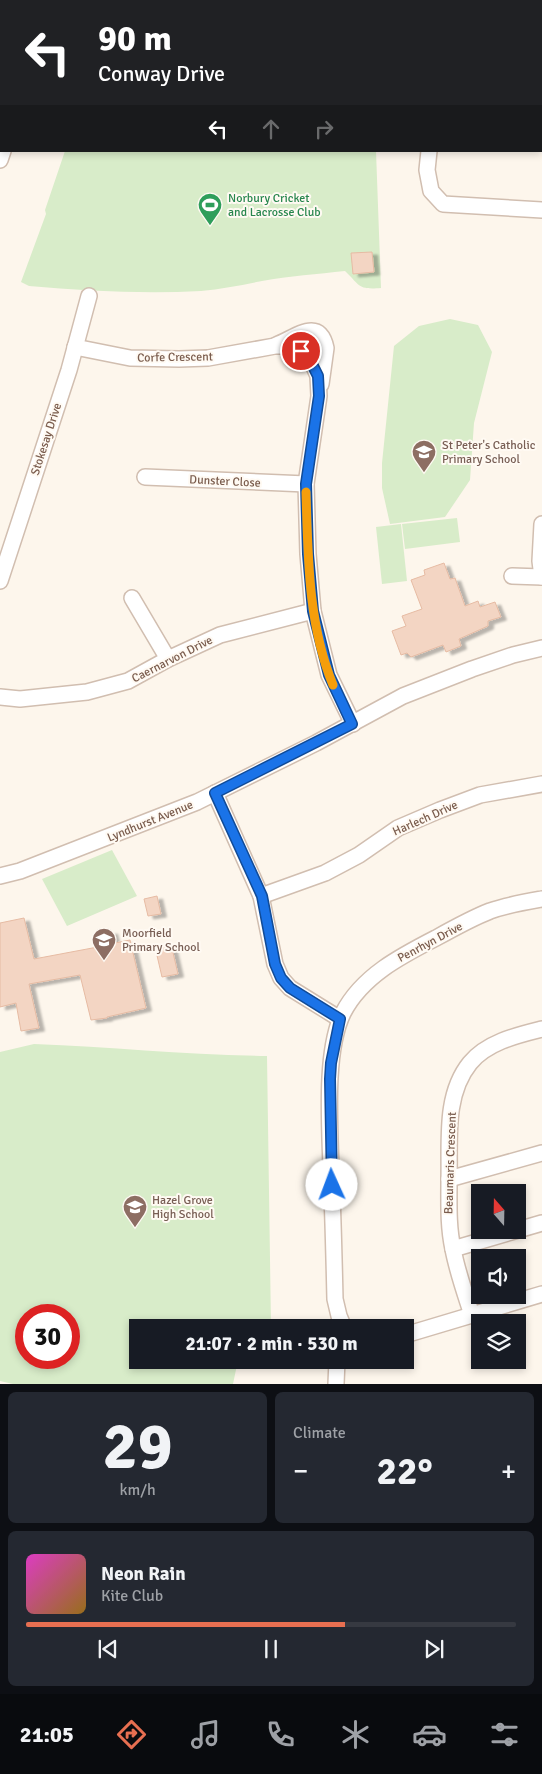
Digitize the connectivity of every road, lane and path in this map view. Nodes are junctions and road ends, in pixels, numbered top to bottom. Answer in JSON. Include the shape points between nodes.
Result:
{"nodes":[{"id":1,"x":429,"y":152,"type":"edge"},
{"id":2,"x":542,"y":210,"type":"edge"},
{"id":3,"x":89,"y":296,"type":"dead end"},
{"id":4,"x":275,"y":346,"type":"junction"},
{"id":5,"x":75,"y":347,"type":"junction"},
{"id":6,"x":319,"y":396,"type":"junction"},
{"id":7,"x":145,"y":477,"type":"dead end"},
{"id":8,"x":306,"y":484,"type":"junction"},
{"id":9,"x":542,"y":526,"type":"edge"},
{"id":10,"x":512,"y":576,"type":"dead end"},
{"id":11,"x":542,"y":577,"type":"edge"},
{"id":12,"x":0,"y":581,"type":"edge"},
{"id":13,"x":132,"y":598,"type":"dead end"},
{"id":14,"x":313,"y":611,"type":"junction"},
{"id":15,"x":542,"y":648,"type":"edge"},
{"id":16,"x":168,"y":659,"type":"junction"},
{"id":17,"x":0,"y":697,"type":"edge"},
{"id":18,"x":352,"y":724,"type":"junction"},
{"id":19,"x":542,"y":784,"type":"edge"},
{"id":20,"x":215,"y":793,"type":"junction"},
{"id":21,"x":0,"y":876,"type":"edge"},
{"id":22,"x":262,"y":896,"type":"junction"},
{"id":23,"x":542,"y":899,"type":"edge"},
{"id":24,"x":340,"y":1019,"type":"junction"},
{"id":25,"x":542,"y":1030,"type":"edge"},
{"id":26,"x":542,"y":1153,"type":"edge"},
{"id":27,"x":449,"y":1179,"type":"junction"},
{"id":28,"x":542,"y":1224,"type":"edge"},
{"id":29,"x":453,"y":1249,"type":"junction"},
{"id":30,"x":542,"y":1294,"type":"edge"},
{"id":31,"x":472,"y":1314,"type":"edge"},
{"id":32,"x":475,"y":1314,"type":"edge"},
{"id":33,"x":471,"y":1315,"type":"edge"},
{"id":34,"x":340,"y":1319,"type":"edge"},
{"id":35,"x":414,"y":1332,"type":"edge"},
{"id":36,"x":337,"y":1369,"type":"edge"},
{"id":37,"x":336,"y":1384,"type":"edge"}],
"edges":[{"from":1,"to":2,"type":"street","via":[[427,170],[431,191],[443,204]]},
{"from":3,"to":5,"type":"street","name":"Stokesay Drive"},
{"from":4,"to":5,"type":"street","name":"Corfe Crescent","via":[[208,358],[179,359],[130,358]]},
{"from":4,"to":6,"type":"street","name":"Corfe Crescent","via":[[290,346],[310,360],[318,376]]},
{"from":4,"to":6,"type":"street","name":"Corfe Crescent","via":[[302,332],[320,334],[326,348]]},
{"from":5,"to":12,"type":"street","name":"Stokesay Drive"},
{"from":6,"to":8,"type":"street","name":"Corfe Crescent"},
{"from":7,"to":8,"type":"street","name":"Dunster Close"},
{"from":8,"to":14,"type":"street","name":"Corfe Crescent"},
{"from":9,"to":11,"type":"street"},
{"from":10,"to":11,"type":"street"},
{"from":13,"to":16,"type":"street"},
{"from":14,"to":16,"type":"street","name":"Caernarvon Drive","via":[[220,635]]},
{"from":14,"to":18,"type":"street","name":"Corfe Crescent","via":[[329,675]]},
{"from":15,"to":18,"type":"street","name":"Lyndhurst Avenue","via":[[439,681],[403,696]]},
{"from":16,"to":17,"type":"street","name":"Caernarvon Drive","via":[[128,681],[87,692],[20,699]]},
{"from":18,"to":20,"type":"street","name":"Lyndhurst Avenue"},
{"from":19,"to":22,"type":"street","name":"Harlech Drive","via":[[480,795],[440,810],[398,828],[359,855],[324,873]]},
{"from":20,"to":21,"type":"street","name":"Lyndhurst Avenue","via":[[119,834]]},
{"from":20,"to":22,"type":"street"},
{"from":22,"to":24,"type":"street","via":[[275,964],[281,978],[290,988]]},
{"from":23,"to":24,"type":"street","name":"Penrhyn Drive","via":[[491,911],[394,960],[350,1000]]},
{"from":24,"to":34,"type":"street","name":"Penrhyn Drive","via":[[331,1063],[330,1112],[336,1299]]},
{"from":25,"to":27,"type":"street","name":"Beaumaris Crescent","via":[[516,1035],[492,1046],[472,1061],[460,1077],[450,1111]]},
{"from":26,"to":27,"type":"street"},
{"from":27,"to":29,"type":"street","name":"Beaumaris Crescent"},
{"from":28,"to":29,"type":"street"},
{"from":29,"to":31,"type":"street","name":"Beaumaris Crescent"},
{"from":30,"to":32,"type":"street"},
{"from":33,"to":35,"type":"street"},
{"from":36,"to":37,"type":"street"}]}
